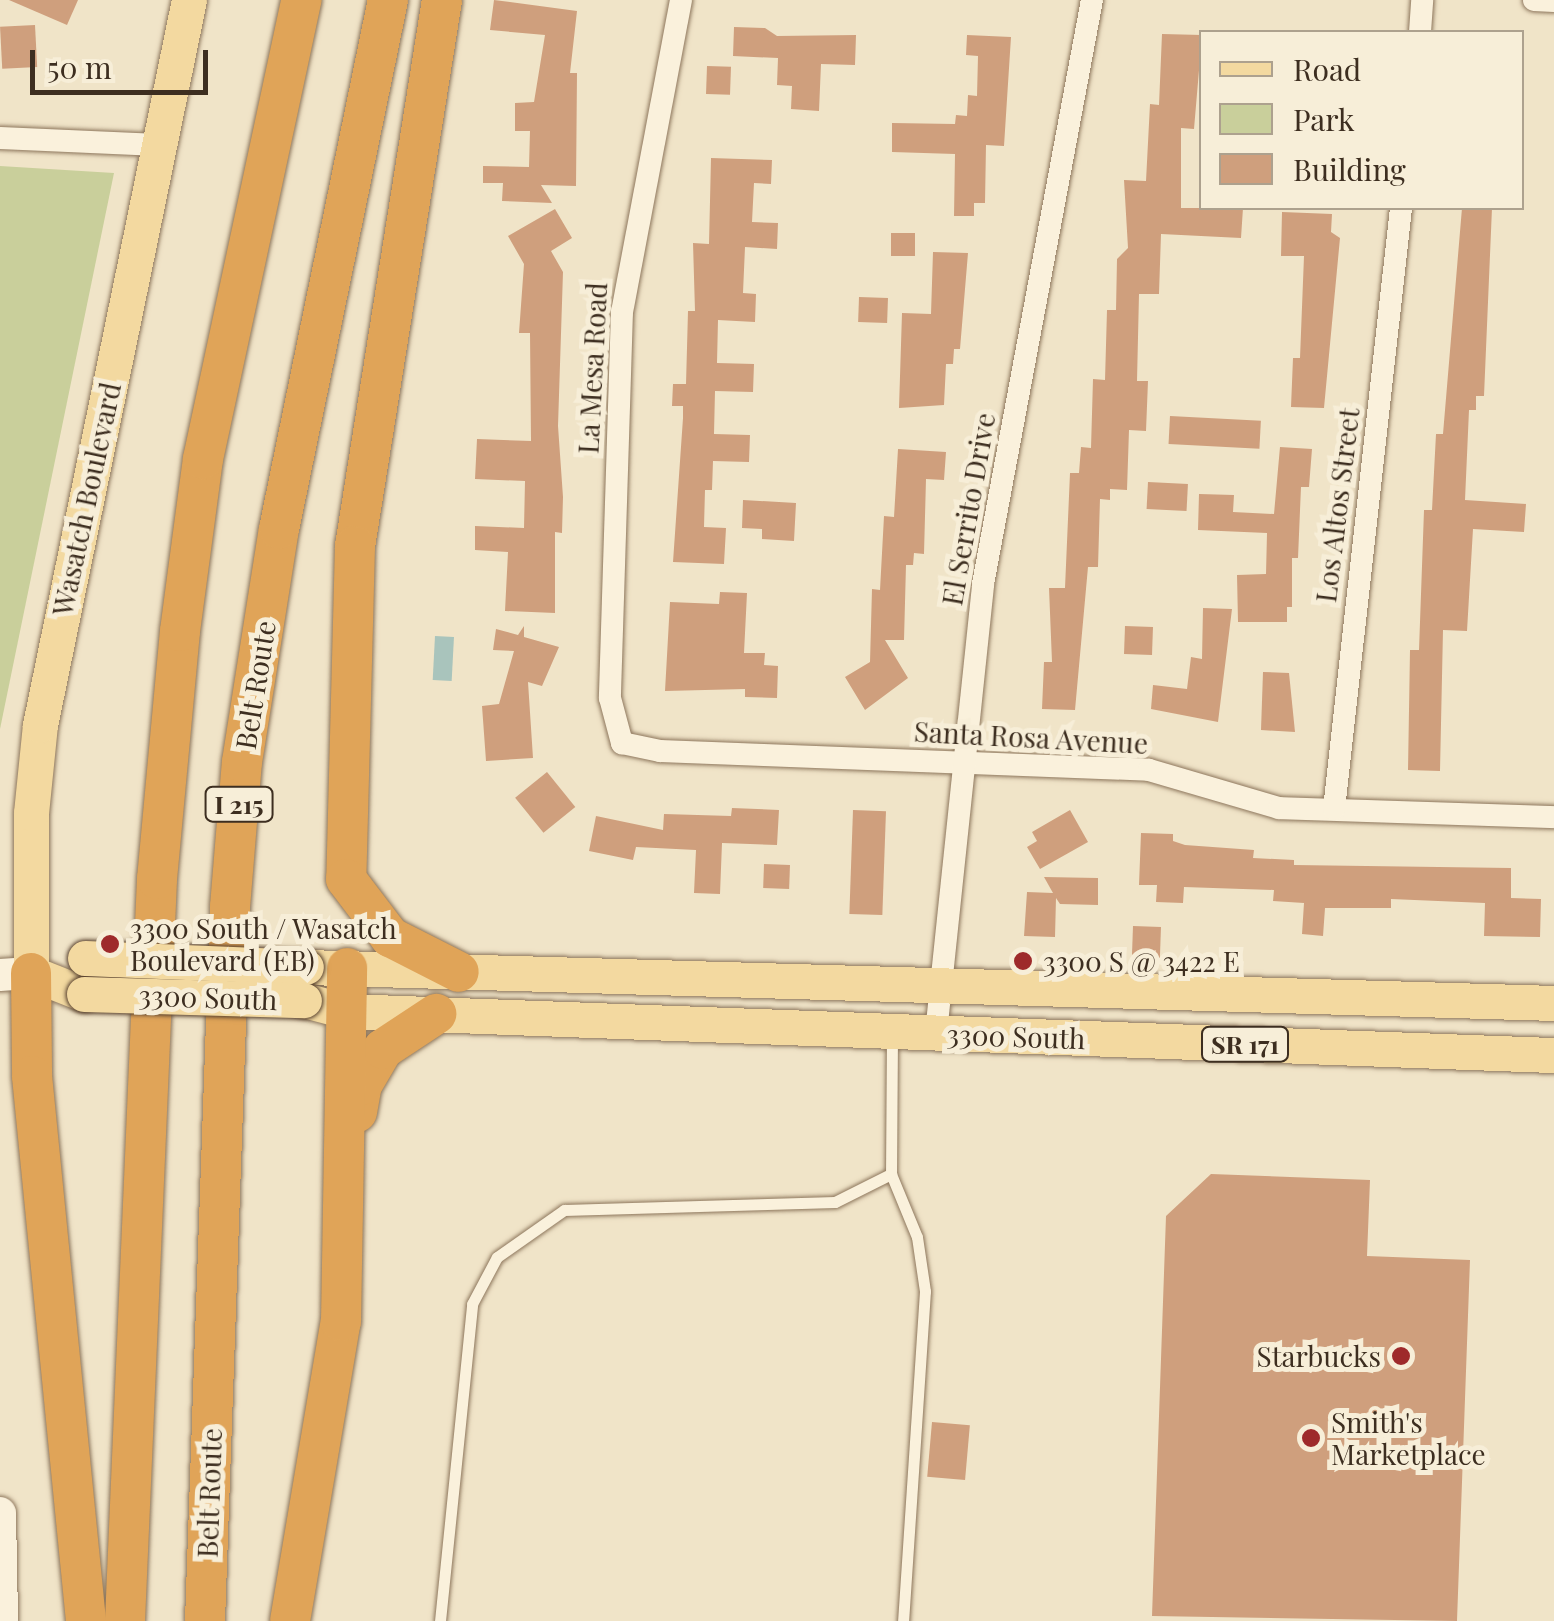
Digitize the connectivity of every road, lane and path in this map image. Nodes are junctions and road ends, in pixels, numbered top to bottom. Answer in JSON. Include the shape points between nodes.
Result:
{"nodes":[{"id":1,"x":189,"y":0,"type":"edge"},
{"id":2,"x":301,"y":0,"type":"edge"},
{"id":3,"x":388,"y":0,"type":"edge"},
{"id":4,"x":442,"y":0,"type":"edge"},
{"id":5,"x":681,"y":0,"type":"edge"},
{"id":6,"x":1092,"y":0,"type":"edge"},
{"id":7,"x":1422,"y":0,"type":"edge"},
{"id":8,"x":1534,"y":0,"type":"edge"},
{"id":9,"x":1554,"y":1,"type":"edge"},
{"id":10,"x":1420,"y":30,"type":"edge"},
{"id":11,"x":0,"y":138,"type":"edge"},
{"id":12,"x":158,"y":146,"type":"junction"},
{"id":13,"x":1401,"y":210,"type":"edge"},
{"id":14,"x":622,"y":742,"type":"joint"},
{"id":15,"x":963,"y":763,"type":"junction"},
{"id":16,"x":1334,"y":809,"type":"junction"},
{"id":17,"x":1554,"y":816,"type":"edge"},
{"id":18,"x":347,"y":968,"type":"junction"},
{"id":19,"x":460,"y":972,"type":"junction"},
{"id":20,"x":15,"y":974,"type":"edge"},
{"id":21,"x":942,"y":981,"type":"junction"},
{"id":22,"x":305,"y":983,"type":"junction"},
{"id":23,"x":1554,"y":1002,"type":"edge"},
{"id":24,"x":346,"y":1011,"type":"junction"},
{"id":25,"x":436,"y":1014,"type":"junction"},
{"id":26,"x":892,"y":1031,"type":"junction"},
{"id":27,"x":936,"y":1032,"type":"junction"},
{"id":28,"x":16,"y":1043,"type":"edge"},
{"id":29,"x":1554,"y":1055,"type":"edge"},
{"id":30,"x":349,"y":1160,"type":"junction"},
{"id":31,"x":891,"y":1174,"type":"junction"},
{"id":32,"x":0,"y":1513,"type":"edge"},
{"id":33,"x":2,"y":1621,"type":"edge"},
{"id":34,"x":86,"y":1621,"type":"edge"},
{"id":35,"x":125,"y":1621,"type":"edge"},
{"id":36,"x":205,"y":1621,"type":"edge"},
{"id":37,"x":290,"y":1621,"type":"edge"},
{"id":38,"x":440,"y":1621,"type":"edge"},
{"id":39,"x":902,"y":1621,"type":"edge"}],
"edges":[{"from":1,"to":12,"type":"main road","name":"Wasatch Boulevard"},
{"from":2,"to":35,"type":"highway","number":"I 215","via":[[203,459],[180,631],[156,879]]},
{"from":3,"to":36,"type":"highway","name":"Belt Route","number":"I 215","via":[[279,528],[242,762],[230,907]]},
{"from":4,"to":19,"type":"highway","via":[[356,546],[346,879],[390,937]]},
{"from":5,"to":14,"type":"street","name":"La Mesa Road","via":[[622,311],[610,698]]},
{"from":6,"to":15,"type":"street","name":"El Serrito Drive","via":[[986,569]]},
{"from":7,"to":10,"type":"street"},
{"from":8,"to":9,"type":"street"},
{"from":11,"to":12,"type":"street"},
{"from":12,"to":20,"type":"main road","name":"Wasatch Boulevard","via":[[40,725]]},
{"from":13,"to":16,"type":"street","name":"Los Altos Street"},
{"from":14,"to":15,"type":"street","name":"Santa Rosa Avenue","via":[[646,750]]},
{"from":15,"to":16,"type":"street","name":"Santa Rosa Avenue","via":[[1149,770],[1247,802]]},
{"from":15,"to":21,"type":"street","name":"El Serrito Drive"},
{"from":16,"to":17,"type":"street","name":"Santa Rosa Avenue"},
{"from":18,"to":19,"type":"main road","name":"3300 South","number":"SR 171"},
{"from":18,"to":22,"type":"main road","name":"3300 South","number":"SR 171"},
{"from":18,"to":24,"type":"highway"},
{"from":19,"to":21,"type":"main road","name":"3300 South","number":"SR 171"},
{"from":20,"to":22,"type":"main road","name":"3300 South","number":"SR 171","bridge":true,"via":[[84,994]]},
{"from":20,"to":22,"type":"main road","name":"3300 South","number":"SR 171","bridge":true,"via":[[84,958]]},
{"from":20,"to":28,"type":"highway"},
{"from":21,"to":23,"type":"main road","name":"3300 South","number":"SR 171"},
{"from":21,"to":27,"type":"street","name":"El Serrito Drive"},
{"from":22,"to":24,"type":"main road","name":"3300 South","number":"SR 171"},
{"from":24,"to":25,"type":"main road","name":"3300 South","number":"SR 171"},
{"from":24,"to":30,"type":"highway"},
{"from":25,"to":26,"type":"main road","name":"3300 South","number":"SR 171"},
{"from":25,"to":30,"type":"highway","via":[[383,1048],[362,1085]]},
{"from":26,"to":27,"type":"main road","name":"3300 South","number":"SR 171"},
{"from":26,"to":31,"type":"lane"},
{"from":27,"to":29,"type":"main road","name":"3300 South","number":"SR 171"},
{"from":28,"to":34,"type":"highway"},
{"from":30,"to":37,"type":"highway","via":[[342,1321]]},
{"from":31,"to":38,"type":"lane","via":[[835,1202],[564,1210],[497,1257],[472,1304]]},
{"from":31,"to":39,"type":"lane","via":[[917,1238],[925,1292]]},
{"from":32,"to":33,"type":"street"}]}
